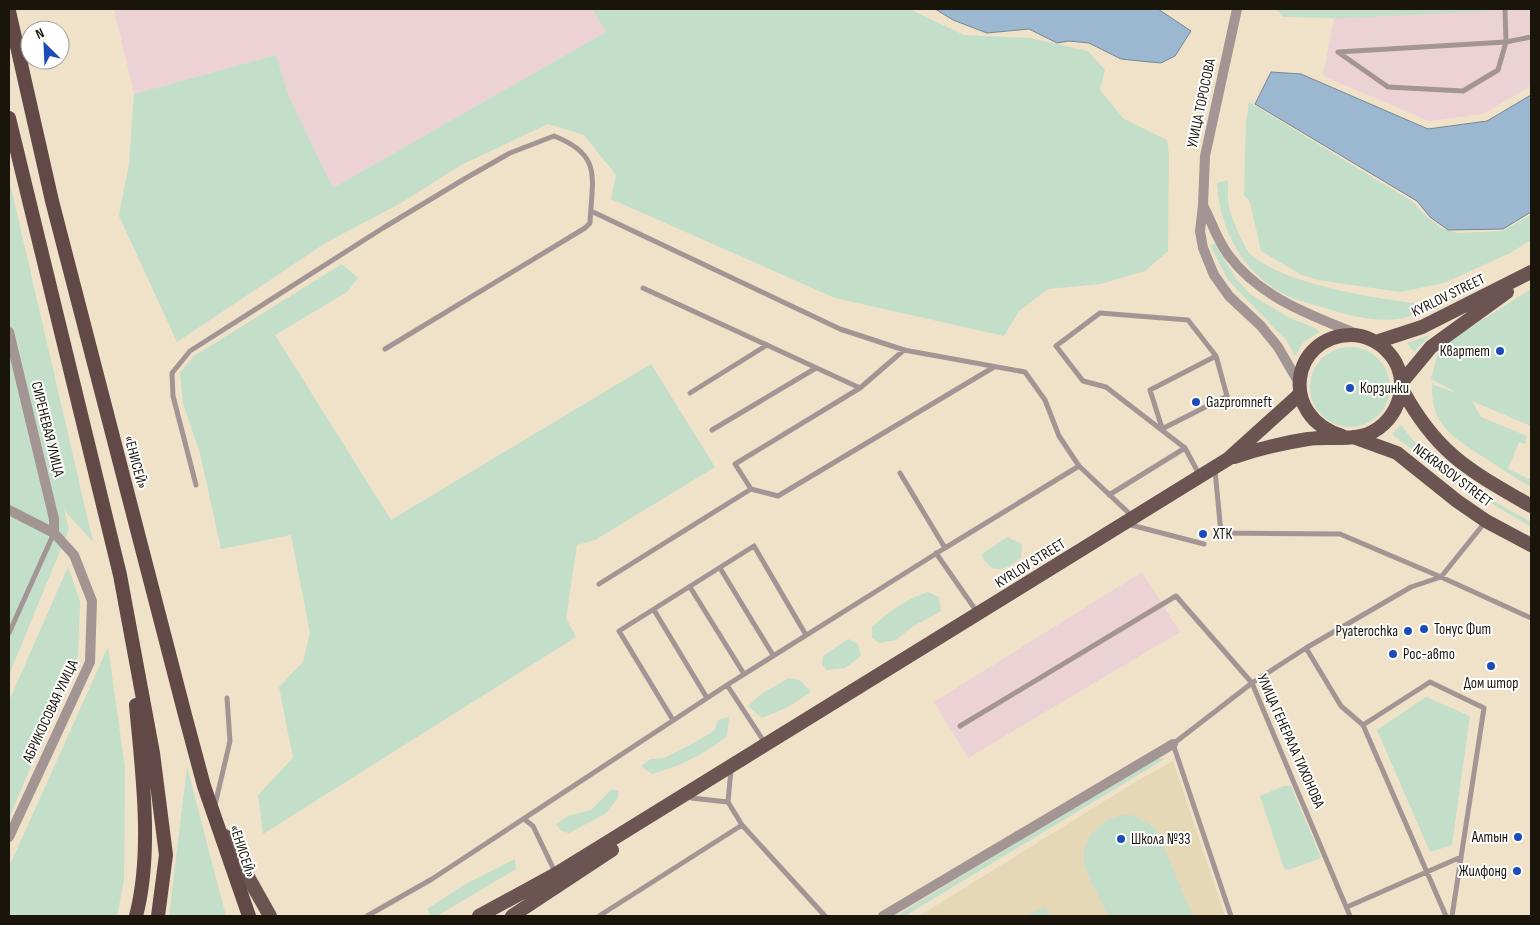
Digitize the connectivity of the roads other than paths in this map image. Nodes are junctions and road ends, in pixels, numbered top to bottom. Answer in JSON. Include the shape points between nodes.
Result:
{"nodes":[{"id":1,"x":1237,"y":9,"type":"edge"},
{"id":2,"x":1505,"y":9,"type":"edge"},
{"id":3,"x":9,"y":11,"type":"edge"},
{"id":4,"x":1531,"y":37,"type":"edge"},
{"id":5,"x":1506,"y":42,"type":"junction"},
{"id":6,"x":9,"y":118,"type":"edge"},
{"id":7,"x":1203,"y":205,"type":"junction"},
{"id":8,"x":591,"y":211,"type":"junction"},
{"id":9,"x":1531,"y":273,"type":"edge"},
{"id":10,"x":643,"y":288,"type":"dead end"},
{"id":11,"x":9,"y":332,"type":"edge"},
{"id":12,"x":1372,"y":340,"type":"junction"},
{"id":13,"x":767,"y":345,"type":"junction"},
{"id":14,"x":385,"y":348,"type":"dead end"},
{"id":15,"x":904,"y":350,"type":"junction"},
{"id":16,"x":1216,"y":356,"type":"junction"},
{"id":17,"x":994,"y":367,"type":"junction"},
{"id":18,"x":816,"y":368,"type":"junction"},
{"id":19,"x":1402,"y":385,"type":"junction"},
{"id":20,"x":860,"y":388,"type":"junction"},
{"id":21,"x":1300,"y":389,"type":"junction"},
{"id":22,"x":690,"y":393,"type":"dead end"},
{"id":23,"x":1162,"y":429,"type":"junction"},
{"id":24,"x":712,"y":430,"type":"dead end"},
{"id":25,"x":1347,"y":437,"type":"junction"},
{"id":26,"x":1185,"y":448,"type":"junction"},
{"id":27,"x":1228,"y":459,"type":"junction"},
{"id":28,"x":1079,"y":466,"type":"junction"},
{"id":29,"x":1215,"y":467,"type":"junction"},
{"id":30,"x":900,"y":473,"type":"dead end"},
{"id":31,"x":1200,"y":476,"type":"junction"},
{"id":32,"x":196,"y":484,"type":"dead end"},
{"id":33,"x":751,"y":489,"type":"junction"},
{"id":34,"x":1109,"y":495,"type":"junction"},
{"id":35,"x":1531,"y":506,"type":"edge"},
{"id":36,"x":9,"y":510,"type":"edge"},
{"id":37,"x":1129,"y":520,"type":"junction"},
{"id":38,"x":1486,"y":521,"type":"junction"},
{"id":39,"x":54,"y":533,"type":"junction"},
{"id":40,"x":1204,"y":544,"type":"dead end"},
{"id":41,"x":1531,"y":545,"type":"edge"},
{"id":42,"x":945,"y":548,"type":"junction"},
{"id":43,"x":936,"y":553,"type":"junction"},
{"id":44,"x":720,"y":568,"type":"junction"},
{"id":45,"x":1441,"y":577,"type":"junction"},
{"id":46,"x":599,"y":584,"type":"dead end"},
{"id":47,"x":690,"y":587,"type":"junction"},
{"id":48,"x":127,"y":610,"type":"junction"},
{"id":49,"x":654,"y":610,"type":"junction"},
{"id":50,"x":978,"y":614,"type":"junction"},
{"id":51,"x":1531,"y":618,"type":"edge"},
{"id":52,"x":9,"y":633,"type":"edge"},
{"id":53,"x":806,"y":634,"type":"junction"},
{"id":54,"x":1306,"y":648,"type":"junction"},
{"id":55,"x":773,"y":656,"type":"junction"},
{"id":56,"x":744,"y":674,"type":"junction"},
{"id":57,"x":1252,"y":683,"type":"junction"},
{"id":58,"x":727,"y":685,"type":"junction"},
{"id":59,"x":227,"y":698,"type":"dead end"},
{"id":60,"x":707,"y":698,"type":"junction"},
{"id":61,"x":673,"y":720,"type":"junction"},
{"id":62,"x":1363,"y":725,"type":"junction"},
{"id":63,"x":960,"y":726,"type":"dead end"},
{"id":64,"x":1173,"y":744,"type":"junction"},
{"id":65,"x":766,"y":745,"type":"junction"},
{"id":66,"x":731,"y":770,"type":"junction"},
{"id":67,"x":692,"y":798,"type":"junction"},
{"id":68,"x":728,"y":802,"type":"junction"},
{"id":69,"x":213,"y":814,"type":"junction"},
{"id":70,"x":524,"y":819,"type":"junction"},
{"id":71,"x":742,"y":826,"type":"junction"},
{"id":72,"x":9,"y":837,"type":"edge"},
{"id":73,"x":1461,"y":857,"type":"junction"},
{"id":74,"x":1427,"y":872,"type":"junction"},
{"id":75,"x":556,"y":874,"type":"junction"},
{"id":76,"x":1346,"y":907,"type":"junction"},
{"id":77,"x":136,"y":916,"type":"edge"},
{"id":78,"x":158,"y":916,"type":"edge"},
{"id":79,"x":248,"y":916,"type":"edge"},
{"id":80,"x":270,"y":916,"type":"edge"},
{"id":81,"x":367,"y":916,"type":"edge"},
{"id":82,"x":479,"y":916,"type":"edge"},
{"id":83,"x":512,"y":916,"type":"edge"},
{"id":84,"x":599,"y":916,"type":"edge"},
{"id":85,"x":825,"y":916,"type":"edge"},
{"id":86,"x":883,"y":916,"type":"edge"},
{"id":87,"x":1231,"y":916,"type":"edge"},
{"id":88,"x":1350,"y":916,"type":"edge"},
{"id":89,"x":1446,"y":916,"type":"edge"},
{"id":90,"x":1452,"y":916,"type":"edge"}],
"edges":[{"from":1,"to":7,"type":"street","name":"УЛИЦА ТОРОСОВА","via":[[1205,156]]},
{"from":2,"to":5,"type":"lane"},
{"from":3,"to":69,"type":"highway","name":"«ЕНИСЕЙ»","via":[[52,201]]},
{"from":4,"to":5,"type":"lane"},
{"from":5,"to":5,"type":"lane","via":[[1477,44],[1338,52],[1388,87],[1463,91],[1498,70]]},
{"from":6,"to":48,"type":"highway"},
{"from":7,"to":12,"type":"street","via":[[1229,256],[1256,285],[1296,308]]},
{"from":7,"to":21,"type":"street","name":"УЛИЦА ТОРОСОВА","via":[[1202,248],[1214,275],[1229,296],[1278,347]]},
{"from":8,"to":14,"type":"lane","via":[[590,223],[585,228]]},
{"from":8,"to":15,"type":"lane","via":[[840,329]]},
{"from":8,"to":32,"type":"lane","via":[[593,168],[575,144],[554,136],[510,153],[458,183],[190,351],[172,373],[172,388]]},
{"from":9,"to":12,"type":"main road","name":"KYRLOV STREET","via":[[1422,327]]},
{"from":9,"to":19,"type":"main road","via":[[1439,340]]},
{"from":10,"to":13,"type":"lane"},
{"from":11,"to":39,"type":"street","name":"СИРЕНЕВАЯ УЛИЦА","via":[[54,518]]},
{"from":12,"to":19,"type":"main road","via":[[1389,352],[1398,366]]},
{"from":12,"to":21,"type":"main road","via":[[1352,335],[1322,344],[1307,361]]},
{"from":13,"to":18,"type":"lane"},
{"from":13,"to":22,"type":"lane"},
{"from":15,"to":17,"type":"lane"},
{"from":15,"to":20,"type":"lane"},
{"from":16,"to":23,"type":"lane","via":[[1227,396]]},
{"from":16,"to":23,"type":"lane","via":[[1150,390]]},
{"from":16,"to":23,"type":"lane","via":[[1188,320],[1100,314],[1056,346],[1083,381],[1106,387]]},
{"from":17,"to":28,"type":"lane","via":[[1025,372],[1045,400],[1059,436]]},
{"from":17,"to":33,"type":"lane","via":[[778,496]]},
{"from":18,"to":20,"type":"lane"},
{"from":18,"to":24,"type":"lane"},
{"from":19,"to":25,"type":"main road","via":[[1391,417],[1367,434]]},
{"from":19,"to":35,"type":"main road","name":"NEKRASOV STREET","via":[[1415,414],[1448,453],[1469,470]]},
{"from":20,"to":33,"type":"lane","via":[[735,464]]},
{"from":21,"to":25,"type":"main road","via":[[1305,409],[1314,422],[1327,432]]},
{"from":21,"to":27,"type":"main road","name":"KYRLOV STREET"},
{"from":23,"to":26,"type":"lane"},
{"from":25,"to":27,"type":"main road","via":[[1309,439],[1266,447]]},
{"from":25,"to":38,"type":"main road","name":"NEKRASOV STREET","via":[[1397,453]]},
{"from":26,"to":31,"type":"lane"},
{"from":26,"to":34,"type":"lane"},
{"from":27,"to":29,"type":"main road","name":"KYRLOV STREET"},
{"from":28,"to":34,"type":"lane"},
{"from":28,"to":42,"type":"lane"},
{"from":29,"to":31,"type":"main road","name":"KYRLOV STREET"},
{"from":29,"to":45,"type":"lane","via":[[1221,533],[1340,534]]},
{"from":30,"to":42,"type":"lane"},
{"from":31,"to":37,"type":"main road","name":"KYRLOV STREET"},
{"from":33,"to":46,"type":"lane"},
{"from":34,"to":37,"type":"lane"},
{"from":36,"to":39,"type":"street","name":"АБРИКОСОВАЯ УЛИЦА"},
{"from":37,"to":40,"type":"lane"},
{"from":37,"to":50,"type":"main road","name":"KYRLOV STREET"},
{"from":38,"to":41,"type":"main road","name":"NEKRASOV STREET"},
{"from":38,"to":45,"type":"lane"},
{"from":39,"to":52,"type":"lane"},
{"from":39,"to":72,"type":"street","name":"АБРИКОСОВАЯ УЛИЦА","via":[[74,555],[92,601],[90,662]]},
{"from":42,"to":43,"type":"lane"},
{"from":43,"to":50,"type":"lane"},
{"from":43,"to":53,"type":"lane"},
{"from":44,"to":47,"type":"lane"},
{"from":44,"to":53,"type":"lane","via":[[754,546]]},
{"from":44,"to":55,"type":"lane"},
{"from":45,"to":51,"type":"lane"},
{"from":45,"to":54,"type":"lane","via":[[1411,587]]},
{"from":47,"to":49,"type":"lane"},
{"from":47,"to":56,"type":"lane"},
{"from":48,"to":77,"type":"highway","via":[[144,840]]},
{"from":48,"to":78,"type":"highway","via":[[153,753],[166,855]]},
{"from":49,"to":60,"type":"lane"},
{"from":49,"to":61,"type":"lane","via":[[619,632]]},
{"from":50,"to":65,"type":"main road","name":"KYRLOV STREET"},
{"from":53,"to":55,"type":"lane"},
{"from":54,"to":57,"type":"lane"},
{"from":54,"to":62,"type":"lane","via":[[1341,706]]},
{"from":55,"to":56,"type":"lane"},
{"from":56,"to":58,"type":"lane"},
{"from":57,"to":63,"type":"lane","name":"УЛИЦА ГЕНЕРАЛА ТИХОНОВА","via":[[1176,596]]},
{"from":57,"to":64,"type":"lane"},
{"from":57,"to":76,"type":"lane","name":"УЛИЦА ГЕНЕРАЛА ТИХОНОВА"},
{"from":58,"to":60,"type":"lane"},
{"from":58,"to":65,"type":"lane"},
{"from":59,"to":69,"type":"lane","via":[[230,741]]},
{"from":60,"to":61,"type":"lane"},
{"from":61,"to":70,"type":"lane"},
{"from":62,"to":73,"type":"lane","via":[[1430,682],[1484,708]]},
{"from":62,"to":74,"type":"lane"},
{"from":64,"to":86,"type":"street"},
{"from":64,"to":87,"type":"lane"},
{"from":65,"to":66,"type":"main road"},
{"from":65,"to":75,"type":"main road"},
{"from":66,"to":67,"type":"main road"},
{"from":66,"to":68,"type":"lane"},
{"from":67,"to":68,"type":"lane"},
{"from":67,"to":83,"type":"main road"},
{"from":68,"to":71,"type":"lane"},
{"from":69,"to":79,"type":"highway","name":"«ЕНИСЕЙ»"},
{"from":69,"to":80,"type":"main road"},
{"from":70,"to":75,"type":"lane","via":[[533,826]]},
{"from":70,"to":81,"type":"lane","via":[[432,879]]},
{"from":71,"to":84,"type":"lane"},
{"from":71,"to":85,"type":"lane"},
{"from":73,"to":74,"type":"lane"},
{"from":73,"to":90,"type":"lane"},
{"from":74,"to":76,"type":"lane"},
{"from":74,"to":89,"type":"lane"},
{"from":75,"to":82,"type":"main road"},
{"from":76,"to":88,"type":"lane","name":"УЛИЦА ГЕНЕРАЛА ТИХОНОВА"}]}
